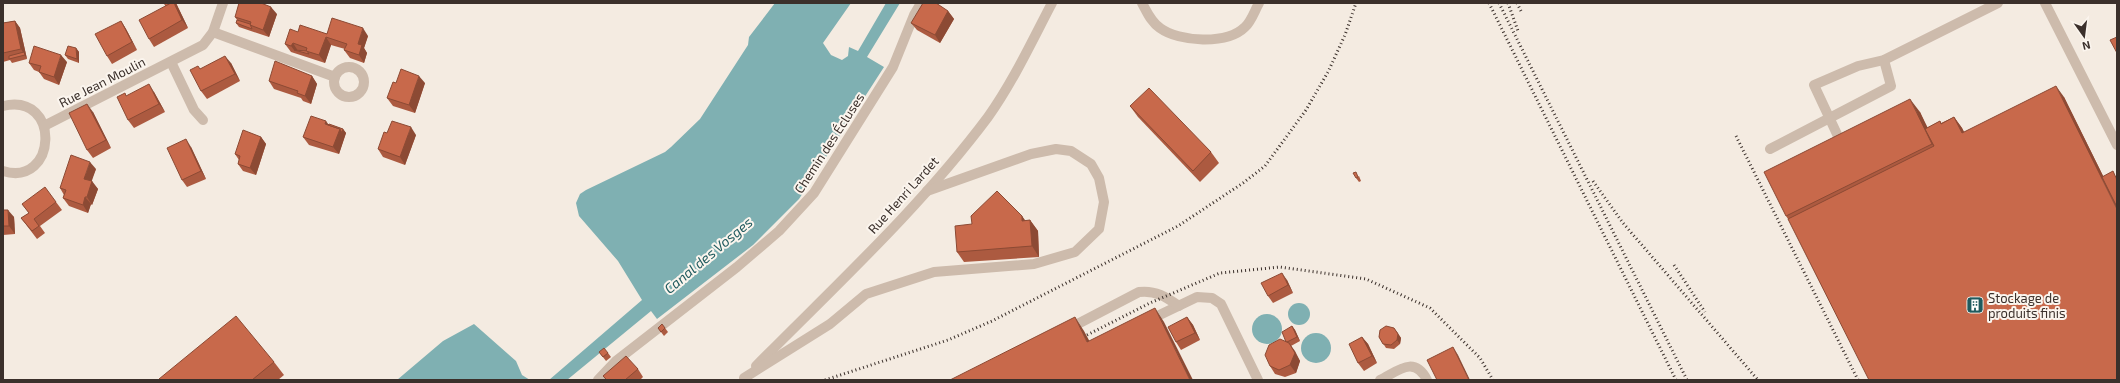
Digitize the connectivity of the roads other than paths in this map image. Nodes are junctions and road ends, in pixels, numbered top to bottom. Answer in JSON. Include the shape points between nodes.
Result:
{"nodes":[{"id":1,"x":224,"y":3,"type":"edge"},
{"id":2,"x":921,"y":3,"type":"edge"},
{"id":3,"x":1052,"y":3,"type":"edge"},
{"id":4,"x":1142,"y":3,"type":"edge"},
{"id":5,"x":1259,"y":3,"type":"edge"},
{"id":6,"x":1998,"y":3,"type":"edge"},
{"id":7,"x":2045,"y":3,"type":"edge"},
{"id":8,"x":214,"y":32,"type":"junction"},
{"id":9,"x":1884,"y":60,"type":"junction"},
{"id":10,"x":171,"y":62,"type":"junction"},
{"id":11,"x":336,"y":77,"type":"dead end"},
{"id":12,"x":3,"y":106,"type":"edge"},
{"id":13,"x":1829,"y":117,"type":"junction"},
{"id":14,"x":203,"y":120,"type":"dead end"},
{"id":15,"x":44,"y":126,"type":"junction"},
{"id":16,"x":2117,"y":145,"type":"edge"},
{"id":17,"x":1844,"y":148,"type":"edge"},
{"id":18,"x":1770,"y":149,"type":"dead end"},
{"id":19,"x":3,"y":171,"type":"edge"},
{"id":20,"x":927,"y":191,"type":"junction"},
{"id":21,"x":1180,"y":306,"type":"junction"},
{"id":22,"x":1138,"y":324,"type":"edge"},
{"id":23,"x":1057,"y":334,"type":"edge"},
{"id":24,"x":743,"y":379,"type":"edge"},
{"id":25,"x":598,"y":380,"type":"edge"},
{"id":26,"x":1258,"y":380,"type":"edge"},
{"id":27,"x":1380,"y":380,"type":"edge"},
{"id":28,"x":1427,"y":380,"type":"edge"}],
"edges":[{"from":1,"to":8,"type":"street","name":"Rue Jean Moulin"},
{"from":2,"to":25,"type":"street","name":"Chemin des Écluses","via":[[893,67],[814,193],[780,231],[616,361]]},
{"from":3,"to":20,"type":"street","name":"Rue Henri Lardet","via":[[988,116]]},
{"from":4,"to":5,"type":"street","via":[[1150,18],[1160,28],[1178,37],[1210,40],[1230,36],[1245,27]]},
{"from":6,"to":9,"type":"street"},
{"from":7,"to":16,"type":"street"},
{"from":8,"to":10,"type":"street","name":"Rue Jean Moulin","via":[[203,45]]},
{"from":8,"to":11,"type":"street"},
{"from":9,"to":13,"type":"street","via":[[1890,86]]},
{"from":9,"to":13,"type":"street","via":[[1858,66],[1814,85]]},
{"from":10,"to":14,"type":"street","via":[[194,110]]},
{"from":10,"to":15,"type":"street","name":"Rue Jean Moulin"},
{"from":12,"to":15,"type":"street","via":[[30,109]]},
{"from":13,"to":17,"type":"street"},
{"from":13,"to":18,"type":"street"},
{"from":15,"to":19,"type":"street","via":[[46,143],[40,160],[31,168],[20,172]]},
{"from":20,"to":24,"type":"street","name":"Rue Henri Lardet"},
{"from":20,"to":24,"type":"street","via":[[1031,154],[1056,149],[1072,151],[1091,164],[1099,178],[1104,202],[1099,229],[1075,252],[1034,264],[934,272],[866,294],[830,324]]},
{"from":21,"to":22,"type":"street"},
{"from":21,"to":23,"type":"street","via":[[1166,296],[1150,291],[1139,292]]},
{"from":21,"to":26,"type":"street","via":[[1204,297],[1212,298],[1221,304]]},
{"from":27,"to":28,"type":"street","via":[[1408,366],[1414,366],[1423,372]]}]}
